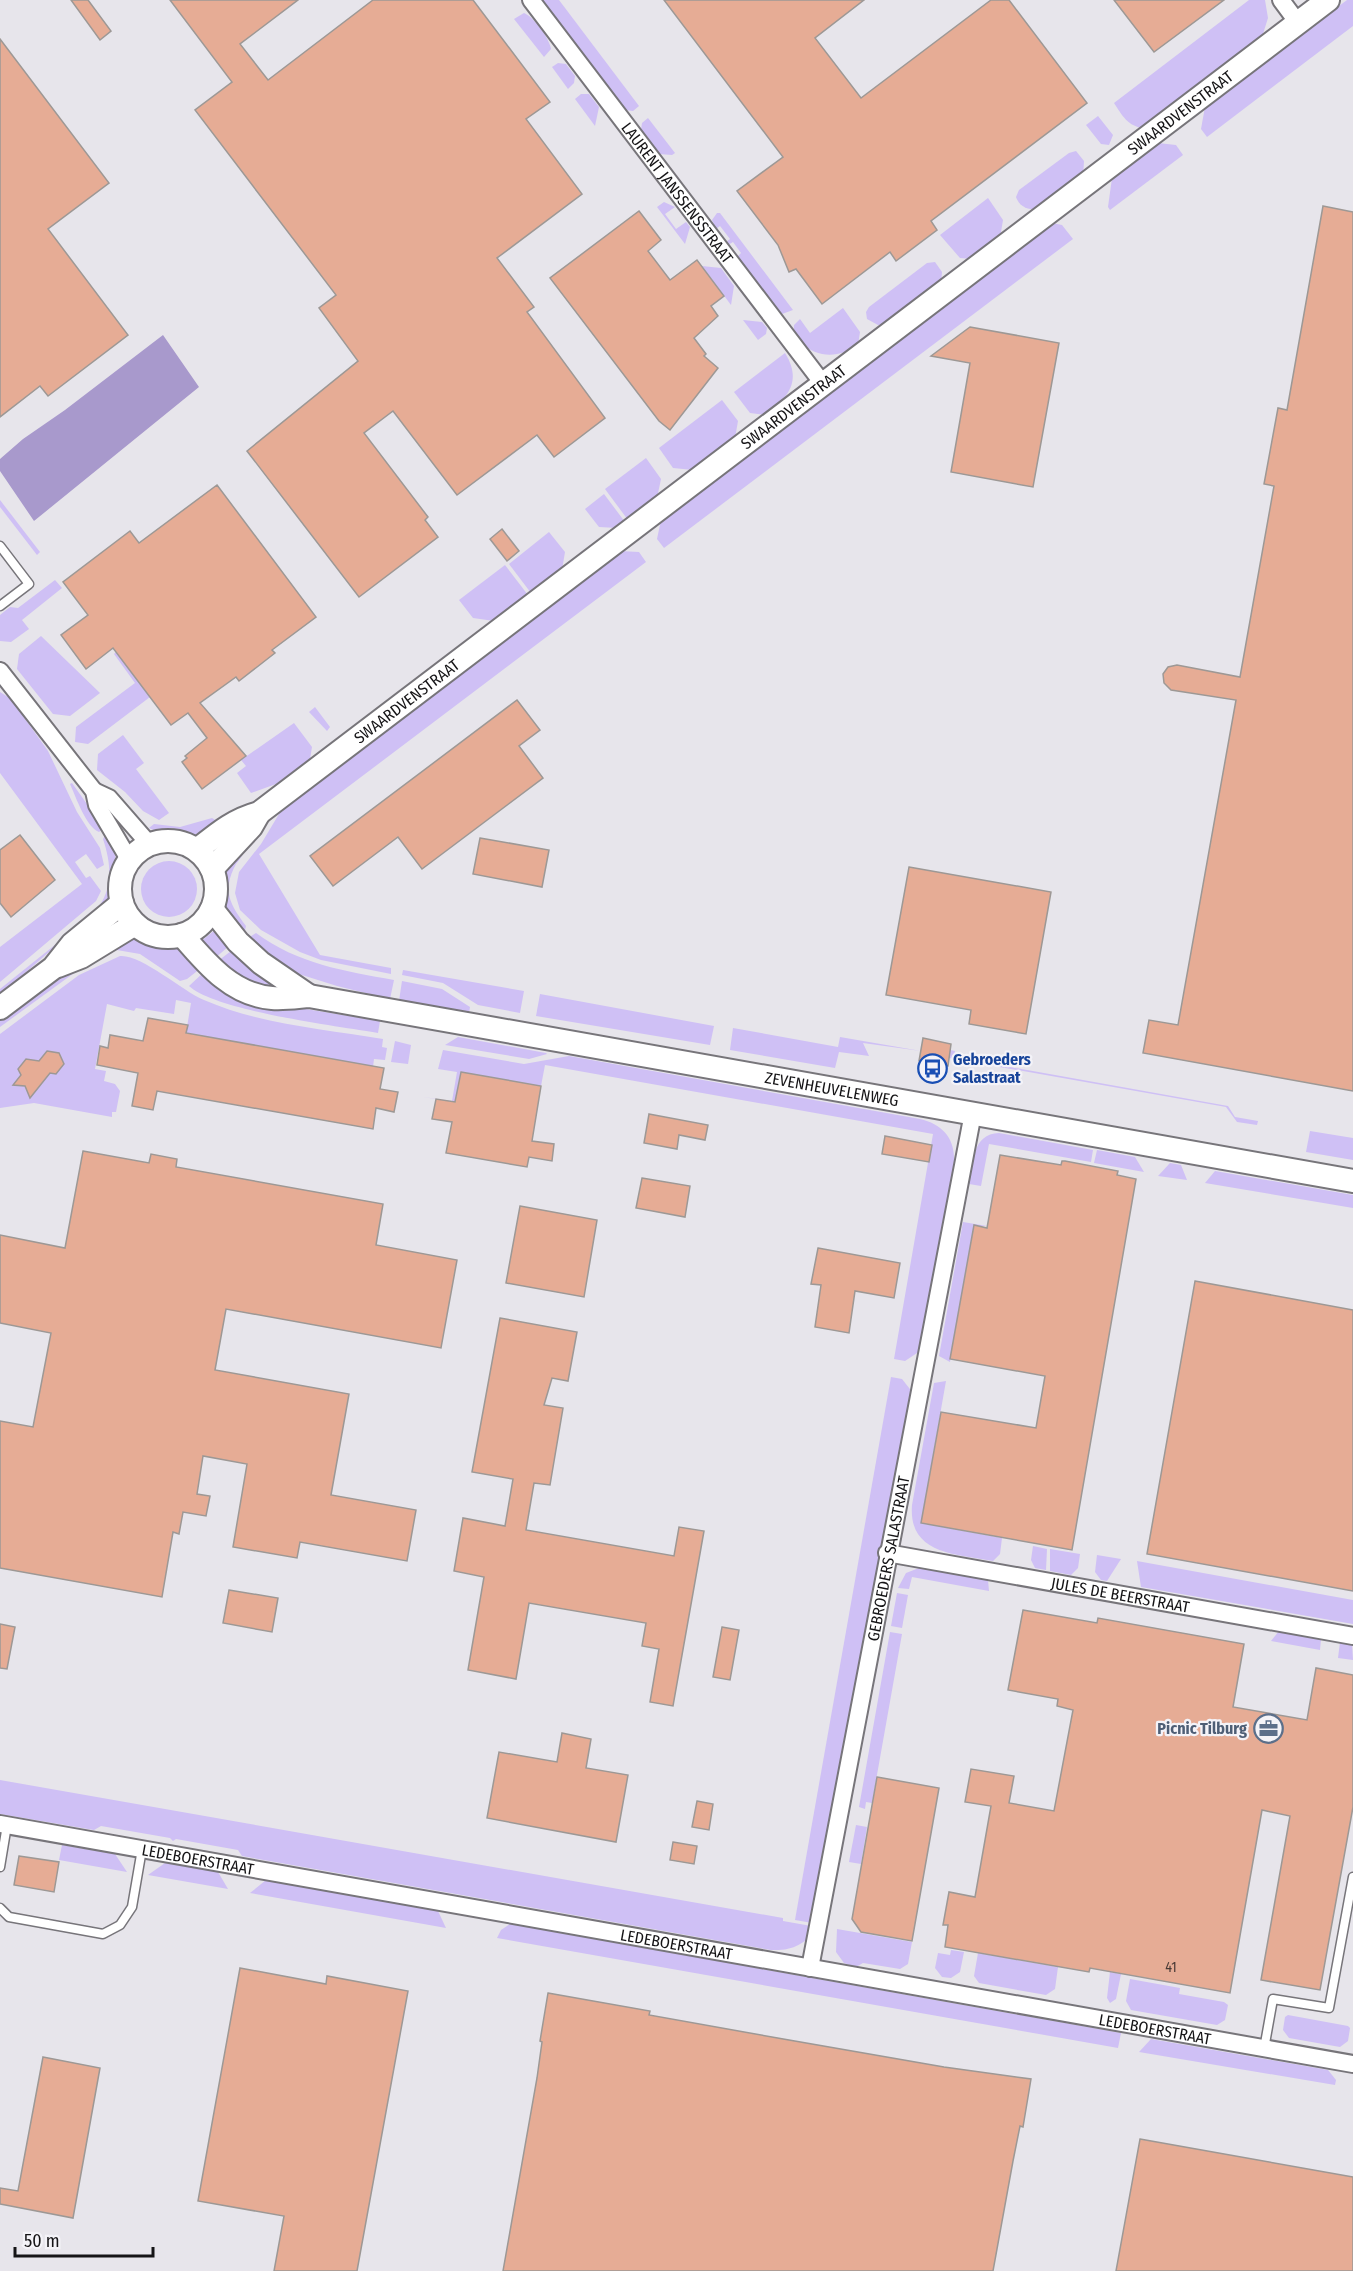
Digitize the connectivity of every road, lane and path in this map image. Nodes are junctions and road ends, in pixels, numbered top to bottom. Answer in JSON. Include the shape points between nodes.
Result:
{"nodes":[{"id":1,"x":531,"y":0,"type":"edge"},
{"id":2,"x":1281,"y":0,"type":"edge"},
{"id":3,"x":1328,"y":0,"type":"edge"},
{"id":4,"x":1298,"y":22,"type":"junction"},
{"id":5,"x":824,"y":385,"type":"junction"},
{"id":6,"x":0,"y":546,"type":"edge"},
{"id":7,"x":0,"y":606,"type":"edge"},
{"id":8,"x":0,"y":671,"type":"edge"},
{"id":9,"x":94,"y":791,"type":"junction"},
{"id":10,"x":259,"y":813,"type":"junction"},
{"id":11,"x":150,"y":845,"type":"junction"},
{"id":12,"x":196,"y":850,"type":"junction"},
{"id":13,"x":130,"y":861,"type":"junction"},
{"id":14,"x":212,"y":869,"type":"junction"},
{"id":15,"x":122,"y":903,"type":"junction"},
{"id":16,"x":212,"y":909,"type":"junction"},
{"id":17,"x":135,"y":924,"type":"junction"},
{"id":18,"x":182,"y":935,"type":"junction"},
{"id":19,"x":53,"y":968,"type":"junction"},
{"id":20,"x":309,"y":996,"type":"junction"},
{"id":21,"x":0,"y":1008,"type":"edge"},
{"id":22,"x":973,"y":1113,"type":"junction"},
{"id":23,"x":1353,"y":1181,"type":"edge"},
{"id":24,"x":887,"y":1553,"type":"junction"},
{"id":25,"x":1353,"y":1636,"type":"edge"},
{"id":26,"x":4,"y":1825,"type":"edge"},
{"id":27,"x":142,"y":1849,"type":"junction"},
{"id":28,"x":0,"y":1867,"type":"edge"},
{"id":29,"x":1353,"y":1877,"type":"edge"},
{"id":30,"x":0,"y":1908,"type":"edge"},
{"id":31,"x":810,"y":1968,"type":"junction"},
{"id":32,"x":1264,"y":2049,"type":"junction"},
{"id":33,"x":1353,"y":2064,"type":"edge"}],
"edges":[{"from":1,"to":5,"type":"street","name":"LAURENT JANSSENSSTRAAT"},
{"from":2,"to":4,"type":"street"},
{"from":3,"to":4,"type":"street","name":"SWAARDVENSTRAAT"},
{"from":4,"to":5,"type":"street","name":"SWAARDVENSTRAAT"},
{"from":5,"to":10,"type":"street","name":"SWAARDVENSTRAAT"},
{"from":6,"to":7,"type":"lane","via":[[29,584]]},
{"from":8,"to":9,"type":"street"},
{"from":9,"to":11,"type":"street","via":[[109,798]]},
{"from":9,"to":13,"type":"street","via":[[97,805]]},
{"from":10,"to":12,"type":"street","name":"SWAARDVENSTRAAT","via":[[226,826]]},
{"from":10,"to":14,"type":"street","name":"SWAARDVENSTRAAT"},
{"from":11,"to":12,"type":"street","via":[[166,841]]},
{"from":11,"to":13,"type":"street"},
{"from":12,"to":14,"type":"street"},
{"from":13,"to":15,"type":"street","via":[[121,881]]},
{"from":14,"to":16,"type":"street","via":[[216,882]]},
{"from":15,"to":17,"type":"street"},
{"from":15,"to":19,"type":"street","via":[[72,944]]},
{"from":16,"to":18,"type":"street","via":[[200,925]]},
{"from":16,"to":20,"type":"street","name":"ZEVENHEUVELENWEG","via":[[261,963]]},
{"from":17,"to":18,"type":"street","via":[[157,936]]},
{"from":17,"to":19,"type":"street","via":[[81,957]]},
{"from":18,"to":20,"type":"street","name":"ZEVENHEUVELENWEG","via":[[208,966],[243,990],[271,998]]},
{"from":19,"to":21,"type":"street"},
{"from":20,"to":22,"type":"street","name":"ZEVENHEUVELENWEG"},
{"from":22,"to":23,"type":"street","name":"ZEVENHEUVELENWEG"},
{"from":22,"to":24,"type":"street","name":"GEBROEDERS SALASTRAAT"},
{"from":24,"to":25,"type":"street","name":"JULES DE BEERSTRAAT"},
{"from":24,"to":31,"type":"street","name":"GEBROEDERS SALASTRAAT"},
{"from":26,"to":27,"type":"street","name":"LEDEBOERSTRAAT"},
{"from":26,"to":28,"type":"lane"},
{"from":27,"to":30,"type":"lane","via":[[132,1907],[120,1925],[103,1934],[9,1917]]},
{"from":27,"to":31,"type":"street","name":"LEDEBOERSTRAAT"},
{"from":29,"to":32,"type":"lane","via":[[1329,2008],[1273,1999]]},
{"from":31,"to":32,"type":"street","name":"LEDEBOERSTRAAT"},
{"from":32,"to":33,"type":"street","name":"LEDEBOERSTRAAT"}]}
